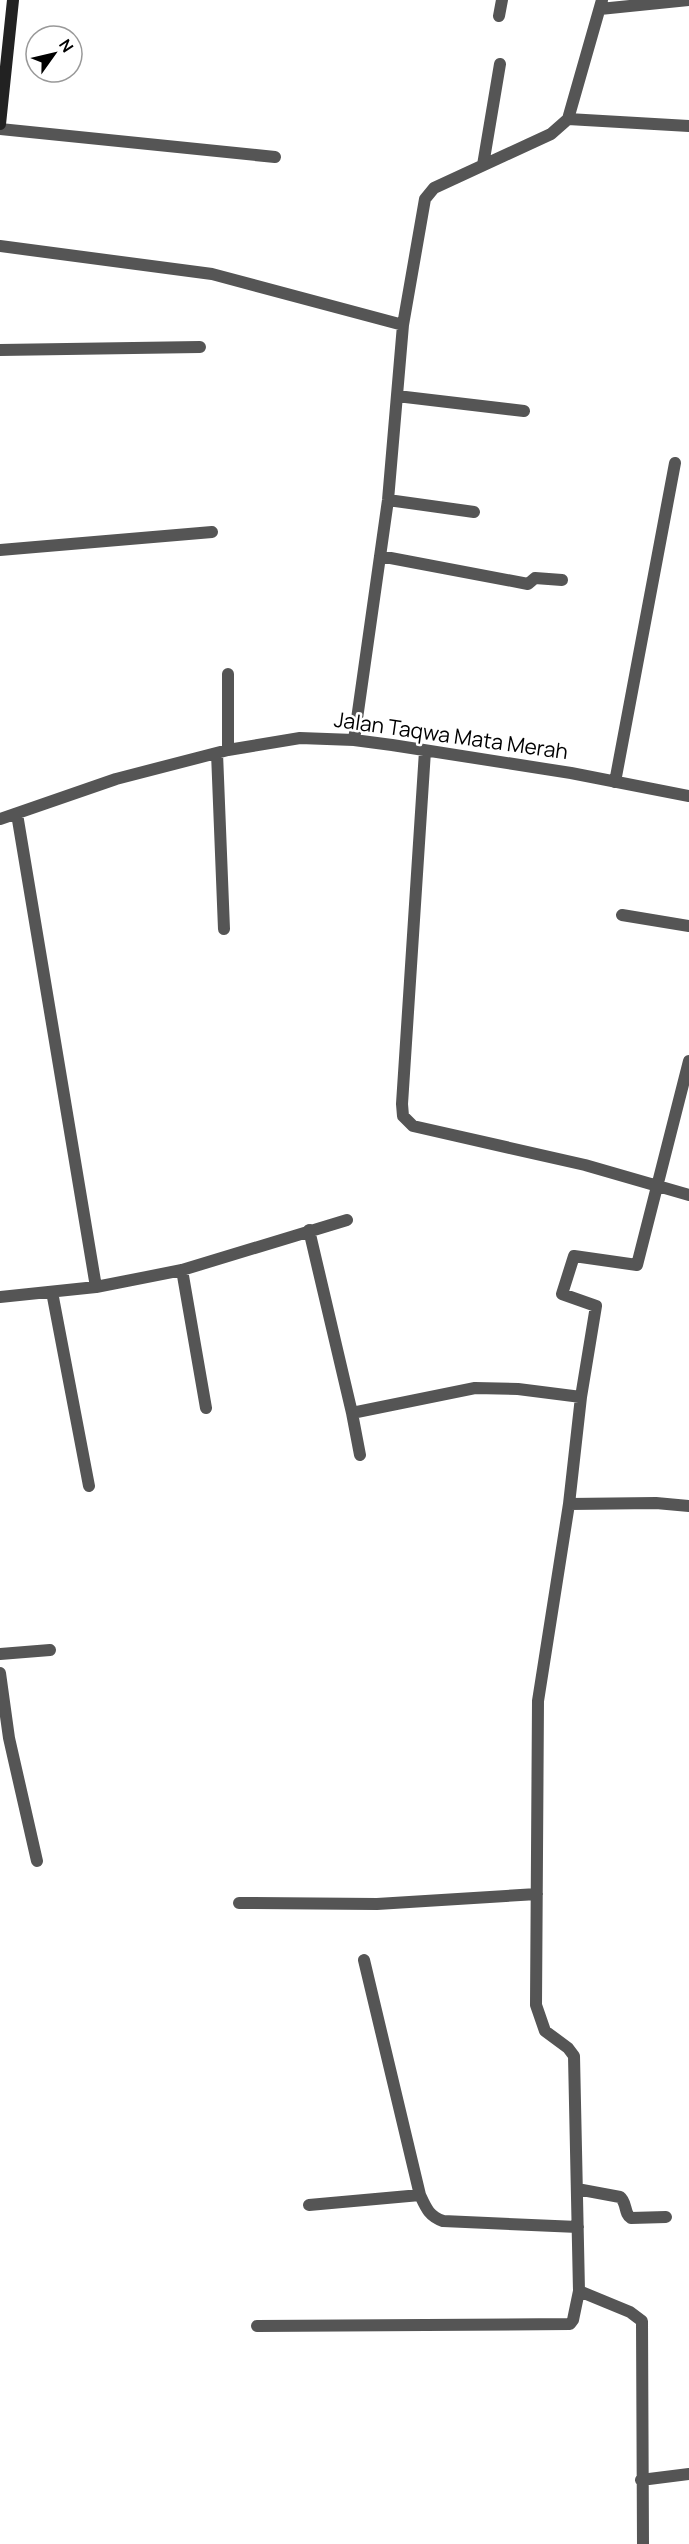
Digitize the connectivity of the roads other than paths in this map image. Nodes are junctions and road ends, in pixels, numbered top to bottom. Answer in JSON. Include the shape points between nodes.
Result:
{"nodes":[{"id":1,"x":13,"y":0,"type":"edge"},
{"id":2,"x":502,"y":0,"type":"edge"},
{"id":3,"x":689,"y":0,"type":"edge"},
{"id":4,"x":601,"y":4,"type":"edge"},
{"id":5,"x":499,"y":16,"type":"dead end"},
{"id":6,"x":500,"y":64,"type":"dead end"},
{"id":7,"x":568,"y":119,"type":"junction"},
{"id":8,"x":0,"y":124,"type":"edge"},
{"id":9,"x":689,"y":126,"type":"edge"},
{"id":10,"x":0,"y":129,"type":"edge"},
{"id":11,"x":275,"y":157,"type":"dead end"},
{"id":12,"x":483,"y":165,"type":"junction"},
{"id":13,"x":0,"y":246,"type":"edge"},
{"id":14,"x":403,"y":325,"type":"junction"},
{"id":15,"x":200,"y":347,"type":"dead end"},
{"id":16,"x":0,"y":350,"type":"edge"},
{"id":17,"x":397,"y":396,"type":"junction"},
{"id":18,"x":524,"y":411,"type":"dead end"},
{"id":19,"x":675,"y":463,"type":"dead end"},
{"id":20,"x":388,"y":500,"type":"junction"},
{"id":21,"x":474,"y":512,"type":"dead end"},
{"id":22,"x":212,"y":532,"type":"dead end"},
{"id":23,"x":0,"y":550,"type":"edge"},
{"id":24,"x":380,"y":556,"type":"junction"},
{"id":25,"x":562,"y":580,"type":"dead end"},
{"id":26,"x":228,"y":674,"type":"dead end"},
{"id":27,"x":354,"y":740,"type":"junction"},
{"id":28,"x":425,"y":751,"type":"junction"},
{"id":29,"x":222,"y":752,"type":"junction"},
{"id":30,"x":615,"y":782,"type":"junction"},
{"id":31,"x":689,"y":796,"type":"edge"},
{"id":32,"x":17,"y":814,"type":"junction"},
{"id":33,"x":0,"y":819,"type":"edge"},
{"id":34,"x":622,"y":915,"type":"dead end"},
{"id":35,"x":689,"y":926,"type":"edge"},
{"id":36,"x":224,"y":929,"type":"dead end"},
{"id":37,"x":689,"y":1061,"type":"edge"},
{"id":38,"x":656,"y":1186,"type":"junction"},
{"id":39,"x":689,"y":1195,"type":"edge"},
{"id":40,"x":347,"y":1220,"type":"dead end"},
{"id":41,"x":309,"y":1230,"type":"junction"},
{"id":42,"x":182,"y":1270,"type":"junction"},
{"id":43,"x":96,"y":1287,"type":"junction"},
{"id":44,"x":52,"y":1292,"type":"junction"},
{"id":45,"x":0,"y":1295,"type":"edge"},
{"id":46,"x":580,"y":1397,"type":"junction"},
{"id":47,"x":206,"y":1408,"type":"dead end"},
{"id":48,"x":352,"y":1413,"type":"junction"},
{"id":49,"x":360,"y":1455,"type":"dead end"},
{"id":50,"x":89,"y":1486,"type":"dead end"},
{"id":51,"x":569,"y":1504,"type":"junction"},
{"id":52,"x":689,"y":1506,"type":"edge"},
{"id":53,"x":50,"y":1650,"type":"dead end"},
{"id":54,"x":0,"y":1654,"type":"edge"},
{"id":55,"x":0,"y":1673,"type":"edge"},
{"id":56,"x":36,"y":1861,"type":"dead end"},
{"id":57,"x":537,"y":1890,"type":"junction"},
{"id":58,"x":239,"y":1902,"type":"dead end"},
{"id":59,"x":364,"y":1960,"type":"dead end"},
{"id":60,"x":577,"y":2189,"type":"junction"},
{"id":61,"x":420,"y":2195,"type":"junction"},
{"id":62,"x":309,"y":2205,"type":"dead end"},
{"id":63,"x":666,"y":2217,"type":"dead end"},
{"id":64,"x":578,"y":2227,"type":"junction"},
{"id":65,"x":579,"y":2291,"type":"junction"},
{"id":66,"x":257,"y":2326,"type":"dead end"},
{"id":67,"x":689,"y":2474,"type":"edge"},
{"id":68,"x":641,"y":2480,"type":"junction"},
{"id":69,"x":643,"y":2544,"type":"edge"}],
"edges":[{"from":1,"to":8,"type":"street"},
{"from":2,"to":5,"type":"street"},
{"from":3,"to":4,"type":"street"},
{"from":4,"to":7,"type":"street"},
{"from":6,"to":12,"type":"street"},
{"from":7,"to":9,"type":"street"},
{"from":7,"to":12,"type":"street","via":[[551,134]]},
{"from":10,"to":11,"type":"street"},
{"from":12,"to":14,"type":"street","via":[[434,188],[425,199]]},
{"from":13,"to":14,"type":"street","via":[[212,274]]},
{"from":14,"to":17,"type":"street"},
{"from":15,"to":16,"type":"street"},
{"from":17,"to":18,"type":"street"},
{"from":17,"to":20,"type":"street"},
{"from":19,"to":30,"type":"street"},
{"from":20,"to":21,"type":"street"},
{"from":20,"to":24,"type":"street"},
{"from":22,"to":23,"type":"street"},
{"from":24,"to":25,"type":"street","via":[[528,584],[536,578]]},
{"from":24,"to":27,"type":"street"},
{"from":26,"to":29,"type":"street"},
{"from":27,"to":28,"type":"street","name":"Jalan Taqwa Mata Merah"},
{"from":27,"to":29,"type":"street","name":"Jalan Taqwa Mata Merah","via":[[300,738]]},
{"from":28,"to":30,"type":"street","name":"Jalan Taqwa Mata Merah"},
{"from":28,"to":38,"type":"street","via":[[403,1116],[413,1126],[585,1165]]},
{"from":29,"to":32,"type":"street","name":"Jalan Taqwa Mata Merah","via":[[116,779]]},
{"from":29,"to":36,"type":"street"},
{"from":30,"to":31,"type":"street","name":"Jalan Taqwa Mata Merah"},
{"from":32,"to":33,"type":"street","name":"Jalan Taqwa Mata Merah"},
{"from":32,"to":43,"type":"street"},
{"from":34,"to":35,"type":"street"},
{"from":37,"to":38,"type":"street"},
{"from":38,"to":39,"type":"street"},
{"from":38,"to":46,"type":"street","via":[[637,1265],[574,1256],[562,1294],[596,1306]]},
{"from":40,"to":41,"type":"street"},
{"from":41,"to":42,"type":"street"},
{"from":41,"to":48,"type":"street"},
{"from":42,"to":43,"type":"street"},
{"from":42,"to":47,"type":"street"},
{"from":43,"to":44,"type":"street"},
{"from":44,"to":45,"type":"street"},
{"from":44,"to":50,"type":"street"},
{"from":46,"to":48,"type":"street","via":[[475,1388]]},
{"from":46,"to":51,"type":"street"},
{"from":48,"to":49,"type":"street"},
{"from":51,"to":52,"type":"street"},
{"from":51,"to":57,"type":"street","via":[[538,1701]]},
{"from":53,"to":54,"type":"street"},
{"from":55,"to":56,"type":"street","via":[[9,1738]]},
{"from":57,"to":58,"type":"street","via":[[377,1904]]},
{"from":57,"to":60,"type":"street","via":[[536,2005],[544,2031],[574,2056]]},
{"from":59,"to":61,"type":"street"},
{"from":60,"to":63,"type":"street","via":[[620,2197],[632,2218]]},
{"from":60,"to":64,"type":"street"},
{"from":61,"to":62,"type":"street"},
{"from":61,"to":64,"type":"street","via":[[434,2218],[443,2221]]},
{"from":64,"to":65,"type":"street"},
{"from":65,"to":66,"type":"street","via":[[570,2324]]},
{"from":65,"to":68,"type":"street","via":[[642,2321]]},
{"from":67,"to":68,"type":"street"},
{"from":68,"to":69,"type":"street"}]}
